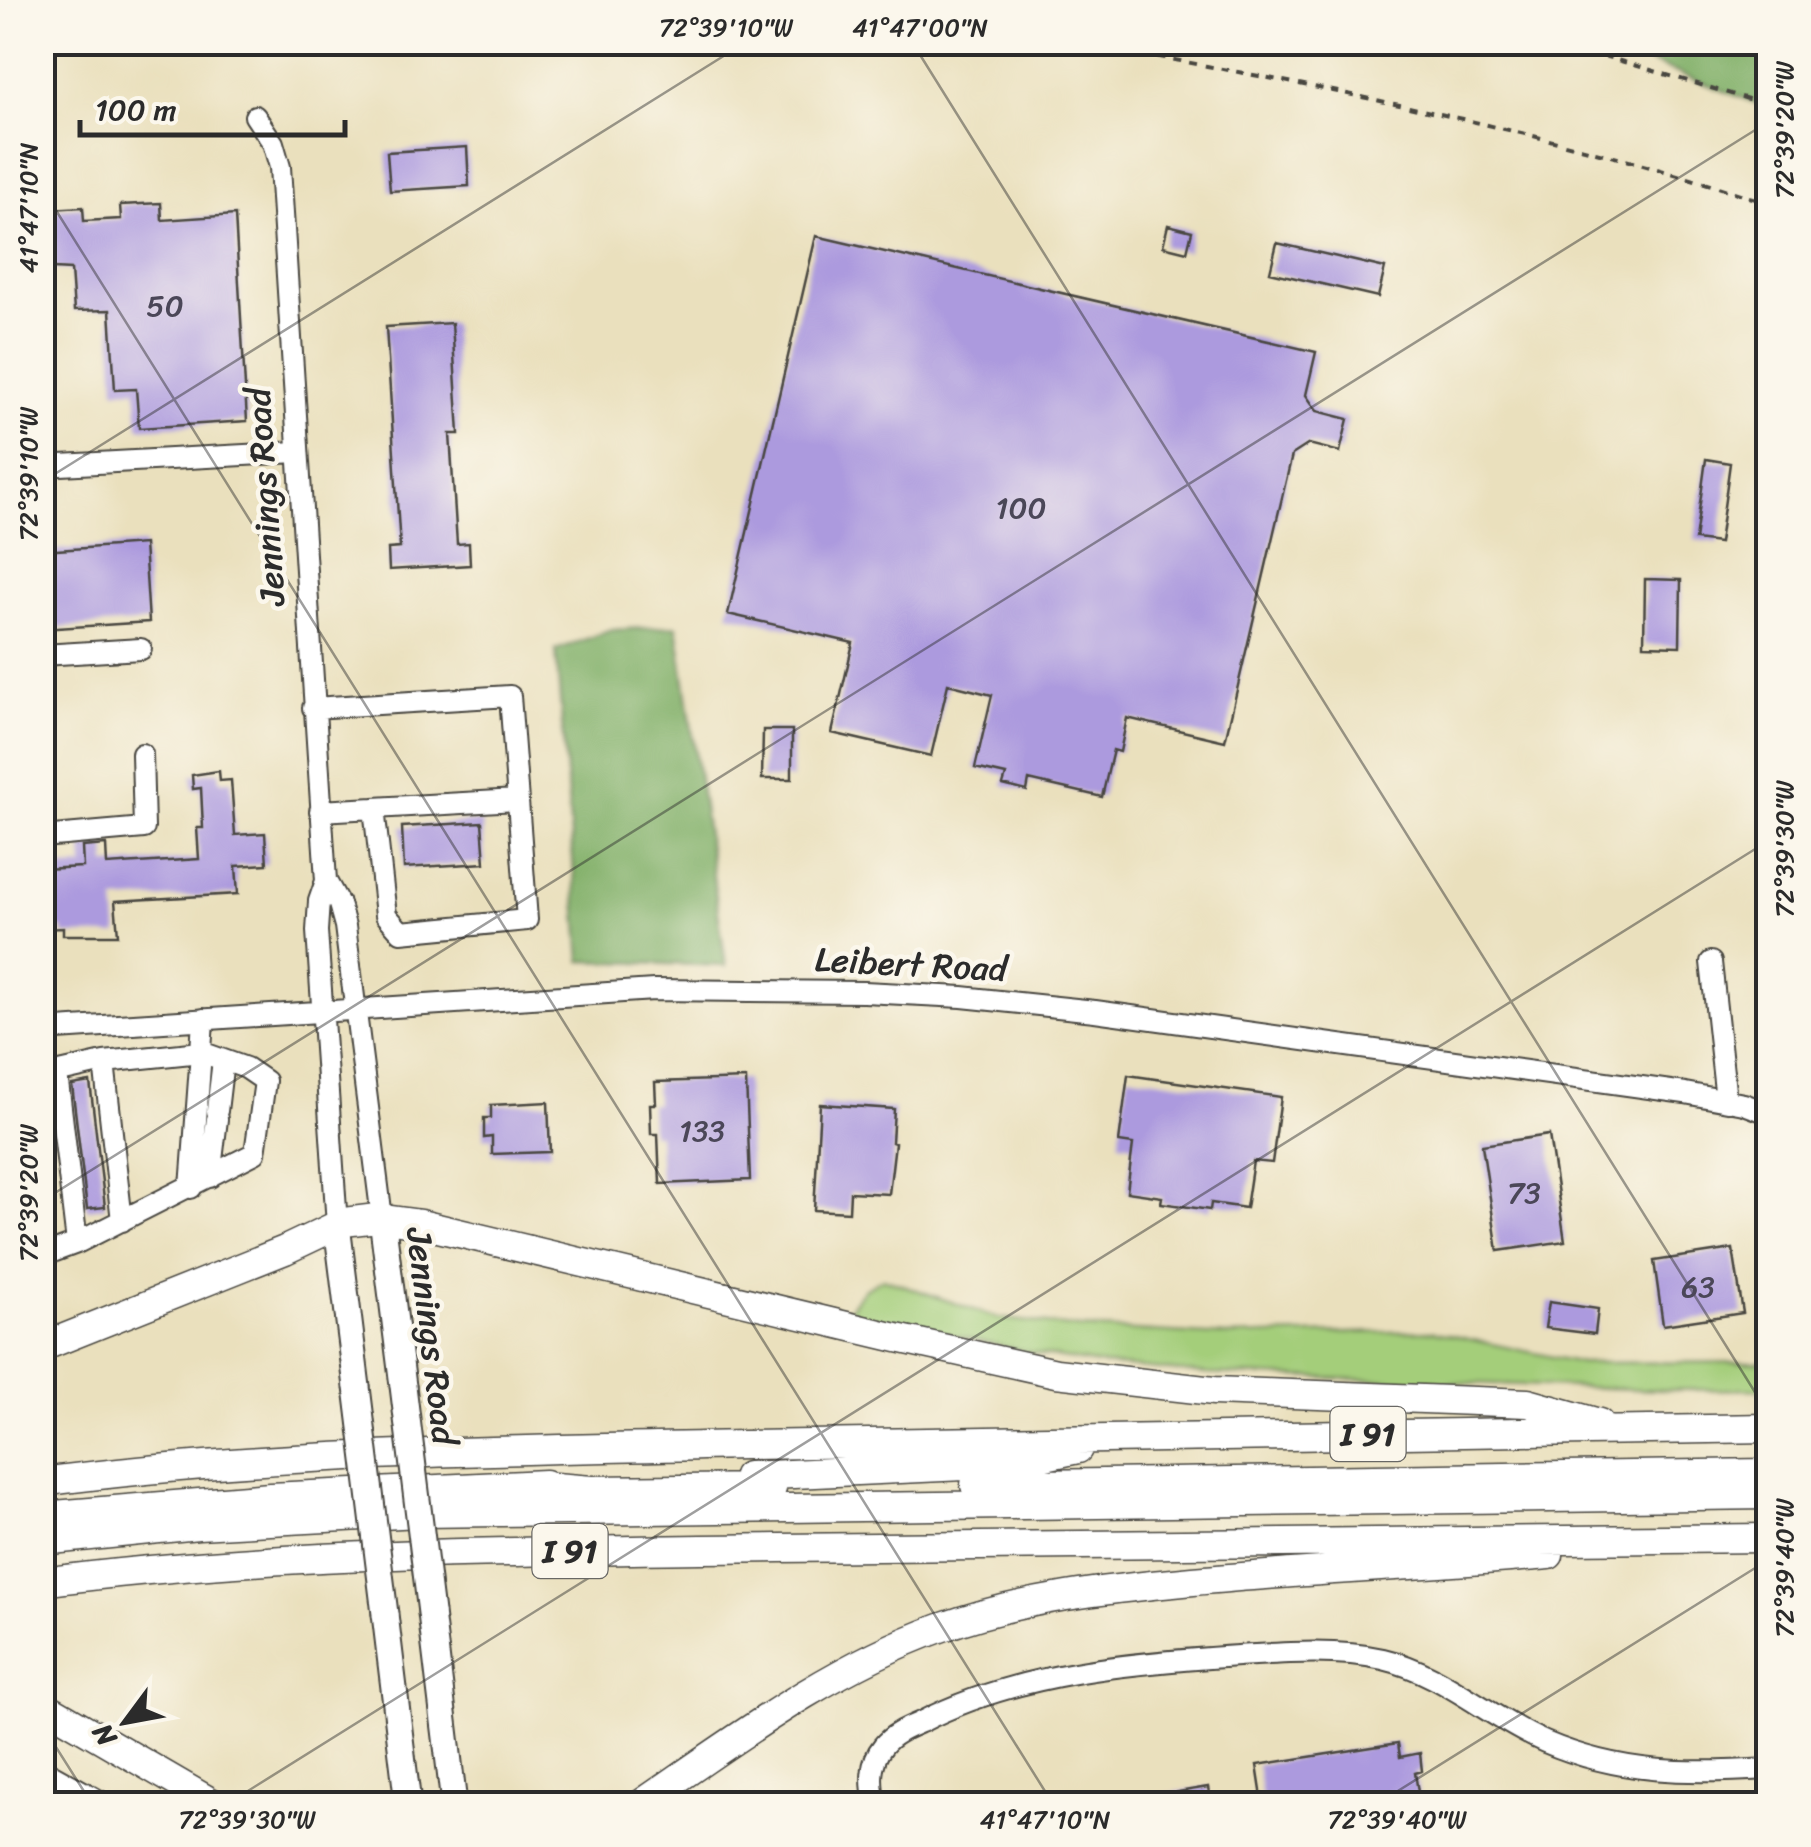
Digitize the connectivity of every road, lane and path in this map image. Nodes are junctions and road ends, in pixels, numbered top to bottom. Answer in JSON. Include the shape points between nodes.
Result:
{"nodes":[{"id":1,"x":1079,"y":42,"type":"edge"},
{"id":2,"x":1556,"y":42,"type":"edge"},
{"id":3,"x":1768,"y":106,"type":"edge"},
{"id":4,"x":255,"y":116,"type":"dead end"},
{"id":5,"x":1768,"y":203,"type":"edge"},
{"id":6,"x":297,"y":452,"type":"junction"},
{"id":7,"x":42,"y":466,"type":"edge"},
{"id":8,"x":142,"y":649,"type":"dead end"},
{"id":9,"x":42,"y":655,"type":"edge"},
{"id":10,"x":313,"y":708,"type":"junction"},
{"id":11,"x":142,"y":754,"type":"dead end"},
{"id":12,"x":517,"y":800,"type":"junction"},
{"id":13,"x":374,"y":808,"type":"junction"},
{"id":14,"x":320,"y":811,"type":"junction"},
{"id":15,"x":42,"y":837,"type":"edge"},
{"id":16,"x":326,"y":881,"type":"junction"},
{"id":17,"x":1711,"y":962,"type":"dead end"},
{"id":18,"x":355,"y":1008,"type":"junction"},
{"id":19,"x":322,"y":1010,"type":"junction"},
{"id":20,"x":203,"y":1019,"type":"junction"},
{"id":21,"x":42,"y":1030,"type":"edge"},
{"id":22,"x":201,"y":1052,"type":"junction"},
{"id":23,"x":223,"y":1060,"type":"junction"},
{"id":24,"x":104,"y":1062,"type":"junction"},
{"id":25,"x":50,"y":1075,"type":"edge"},
{"id":26,"x":1726,"y":1100,"type":"junction"},
{"id":27,"x":1768,"y":1112,"type":"edge"},
{"id":28,"x":210,"y":1178,"type":"junction"},
{"id":29,"x":191,"y":1188,"type":"junction"},
{"id":30,"x":382,"y":1218,"type":"junction"},
{"id":31,"x":122,"y":1221,"type":"junction"},
{"id":32,"x":337,"y":1225,"type":"junction"},
{"id":33,"x":55,"y":1248,"type":"edge"},
{"id":34,"x":42,"y":1347,"type":"edge"},
{"id":35,"x":1768,"y":1428,"type":"edge"},
{"id":36,"x":1618,"y":1430,"type":"junction"},
{"id":37,"x":1118,"y":1437,"type":"junction"},
{"id":38,"x":1768,"y":1472,"type":"edge"},
{"id":39,"x":42,"y":1482,"type":"edge"},
{"id":40,"x":530,"y":1485,"type":"junction"},
{"id":41,"x":1768,"y":1495,"type":"edge"},
{"id":42,"x":42,"y":1516,"type":"edge"},
{"id":43,"x":1613,"y":1538,"type":"junction"},
{"id":44,"x":1768,"y":1538,"type":"edge"},
{"id":45,"x":42,"y":1541,"type":"edge"},
{"id":46,"x":42,"y":1569,"type":"edge"},
{"id":47,"x":112,"y":1573,"type":"junction"},
{"id":48,"x":42,"y":1582,"type":"edge"},
{"id":49,"x":42,"y":1704,"type":"edge"},
{"id":50,"x":42,"y":1769,"type":"edge"},
{"id":51,"x":1768,"y":1769,"type":"edge"},
{"id":52,"x":105,"y":1804,"type":"edge"},
{"id":53,"x":214,"y":1804,"type":"edge"},
{"id":54,"x":408,"y":1804,"type":"edge"},
{"id":55,"x":454,"y":1804,"type":"edge"},
{"id":56,"x":640,"y":1804,"type":"edge"},
{"id":57,"x":875,"y":1804,"type":"edge"}],
"edges":[{"from":1,"to":5,"type":"path","via":[[1364,95],[1584,148]]},
{"from":2,"to":3,"type":"path"},
{"from":4,"to":6,"type":"street","name":"Jennings Road","via":[[280,168]]},
{"from":6,"to":7,"type":"street"},
{"from":6,"to":10,"type":"street","name":"Jennings Road"},
{"from":8,"to":9,"type":"street"},
{"from":10,"to":12,"type":"street","via":[[510,696]]},
{"from":10,"to":14,"type":"street","name":"Jennings Road"},
{"from":11,"to":15,"type":"street","via":[[144,828]]},
{"from":12,"to":13,"type":"street"},
{"from":12,"to":13,"type":"street","via":[[527,920],[400,932],[386,914]]},
{"from":13,"to":14,"type":"street"},
{"from":14,"to":16,"type":"street","name":"Jennings Road"},
{"from":16,"to":18,"type":"street","name":"Jennings Road","via":[[342,914]]},
{"from":16,"to":19,"type":"street","name":"Jennings Road","via":[[317,918]]},
{"from":17,"to":26,"type":"street"},
{"from":18,"to":19,"type":"street","name":"Leibert Road"},
{"from":18,"to":26,"type":"street","name":"Leibert Road","via":[[709,989],[946,996],[1138,1016]]},
{"from":18,"to":30,"type":"street","name":"Jennings Road"},
{"from":19,"to":20,"type":"street","name":"Leibert Road"},
{"from":19,"to":32,"type":"street","name":"Jennings Road"},
{"from":20,"to":21,"type":"street","name":"Leibert Road"},
{"from":20,"to":22,"type":"street"},
{"from":22,"to":23,"type":"street"},
{"from":22,"to":24,"type":"street"},
{"from":22,"to":29,"type":"street"},
{"from":23,"to":28,"type":"street"},
{"from":23,"to":28,"type":"street","via":[[264,1082],[255,1153]]},
{"from":24,"to":25,"type":"street"},
{"from":24,"to":31,"type":"street"},
{"from":25,"to":33,"type":"street"},
{"from":26,"to":27,"type":"street","name":"Leibert Road"},
{"from":28,"to":29,"type":"street"},
{"from":29,"to":31,"type":"street"},
{"from":30,"to":32,"type":"highway"},
{"from":30,"to":36,"type":"highway","via":[[1056,1373],[1214,1391],[1528,1402]]},
{"from":30,"to":55,"type":"main road","name":"Jennings Road","bridge":true},
{"from":31,"to":33,"type":"street"},
{"from":32,"to":34,"type":"highway"},
{"from":32,"to":54,"type":"main road","name":"Jennings Road","bridge":true},
{"from":35,"to":36,"type":"highway","number":"I 91"},
{"from":36,"to":37,"type":"highway","number":"I 91"},
{"from":37,"to":39,"type":"highway","number":"I 91","via":[[344,1457]]},
{"from":37,"to":40,"type":"highway","via":[[1007,1464]]},
{"from":38,"to":40,"type":"highway","via":[[592,1490]]},
{"from":40,"to":42,"type":"highway"},
{"from":41,"to":45,"type":"highway","via":[[418,1513]]},
{"from":43,"to":44,"type":"highway","number":"I 91"},
{"from":43,"to":47,"type":"highway","number":"I 91","via":[[458,1552]]},
{"from":43,"to":56,"type":"highway","via":[[1546,1556],[1108,1588],[980,1615],[827,1681]]},
{"from":46,"to":47,"type":"highway"},
{"from":47,"to":48,"type":"highway","number":"I 91"},
{"from":49,"to":53,"type":"highway"},
{"from":50,"to":52,"type":"street"},
{"from":51,"to":57,"type":"street","via":[[1693,1774],[1604,1762],[1543,1741],[1430,1676],[1382,1659],[1295,1653],[1065,1674],[956,1704],[881,1748],[872,1770]]}]}
